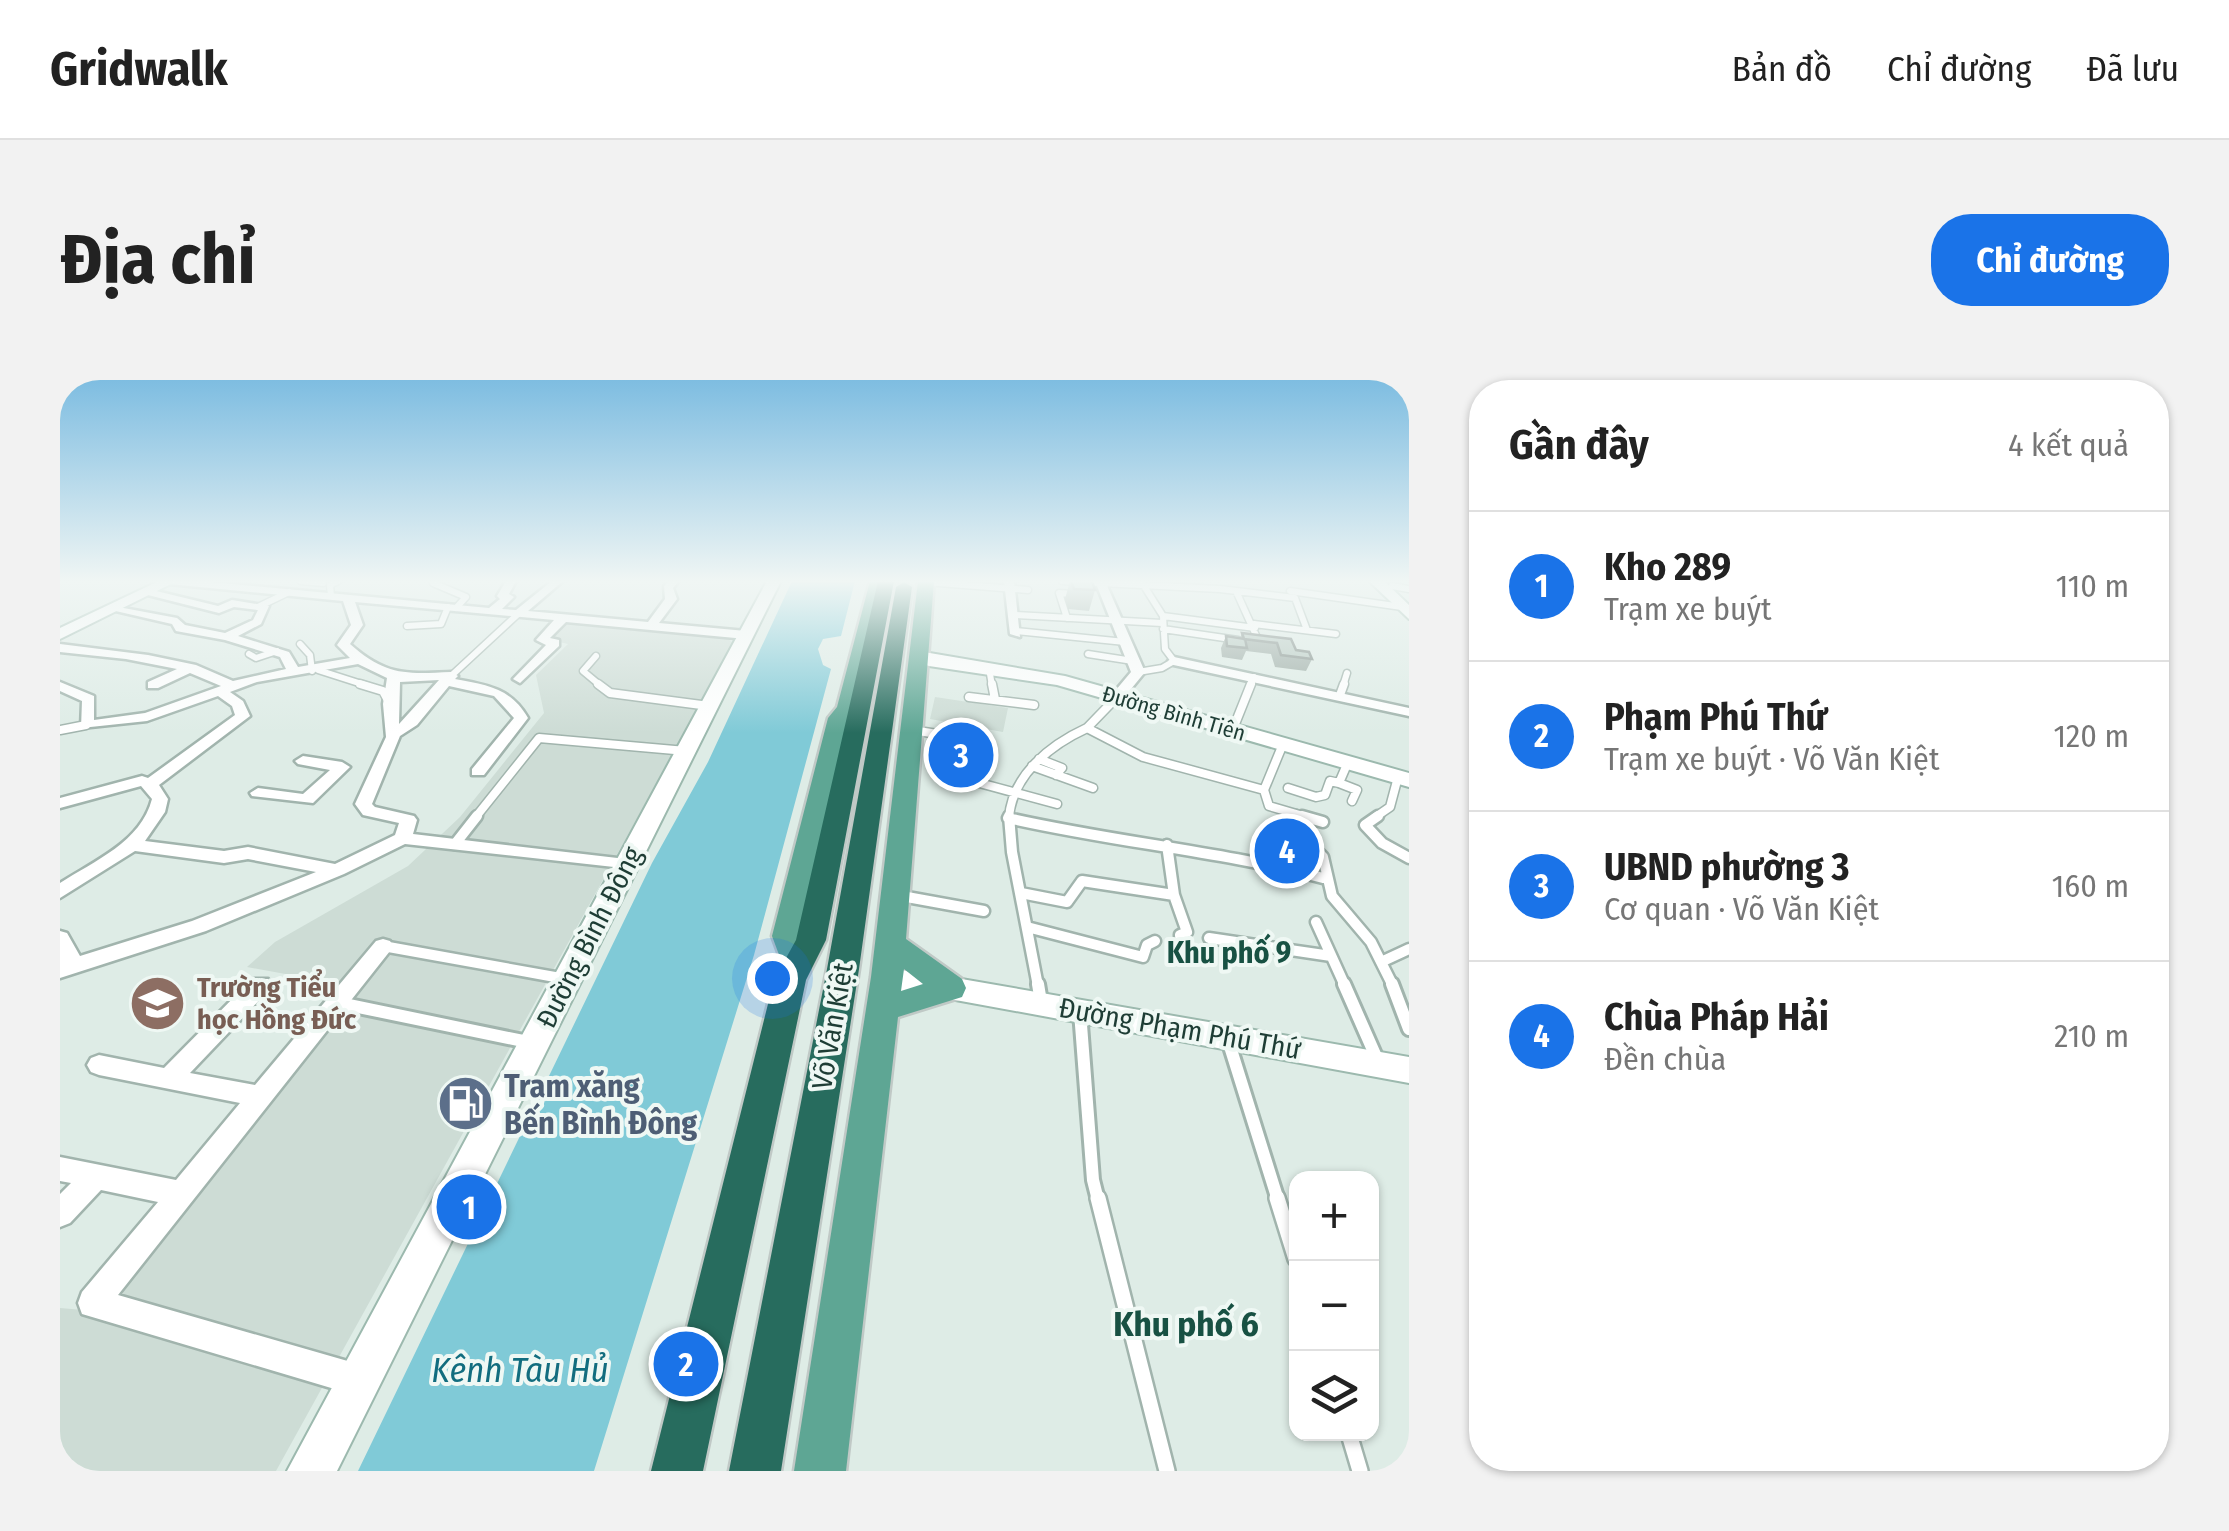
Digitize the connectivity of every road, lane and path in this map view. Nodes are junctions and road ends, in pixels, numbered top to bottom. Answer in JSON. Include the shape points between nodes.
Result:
{"nodes":[{"id":1,"x":200,"y":632,"type":"edge"},
{"id":2,"x":237,"y":632,"type":"edge"},
{"id":3,"x":353,"y":632,"type":"edge"},
{"id":4,"x":499,"y":632,"type":"edge"},
{"id":5,"x":550,"y":632,"type":"edge"},
{"id":6,"x":745,"y":632,"type":"edge"},
{"id":7,"x":854,"y":632,"type":"edge"},
{"id":8,"x":866,"y":632,"type":"edge"},
{"id":9,"x":875,"y":632,"type":"edge"},
{"id":10,"x":909,"y":632,"type":"edge"},
{"id":11,"x":922,"y":632,"type":"edge"},
{"id":12,"x":1120,"y":632,"type":"edge"},
{"id":13,"x":1163,"y":632,"type":"edge"},
{"id":14,"x":1206,"y":632,"type":"edge"},
{"id":15,"x":1257,"y":632,"type":"edge"},
{"id":16,"x":1321,"y":632,"type":"edge"},
{"id":17,"x":1016,"y":633,"type":"edge"},
{"id":18,"x":1336,"y":634,"type":"dead end"},
{"id":19,"x":227,"y":637,"type":"junction"},
{"id":20,"x":1125,"y":642,"type":"junction"},
{"id":21,"x":300,"y":644,"type":"dead end"},
{"id":22,"x":60,"y":648,"type":"edge"},
{"id":23,"x":276,"y":651,"type":"junction"},
{"id":24,"x":249,"y":654,"type":"dead end"},
{"id":25,"x":1088,"y":654,"type":"dead end"},
{"id":26,"x":596,"y":656,"type":"dead end"},
{"id":27,"x":360,"y":660,"type":"junction"},
{"id":28,"x":923,"y":661,"type":"junction"},
{"id":29,"x":1174,"y":661,"type":"junction"},
{"id":30,"x":1136,"y":667,"type":"junction"},
{"id":31,"x":191,"y":668,"type":"junction"},
{"id":32,"x":989,"y":668,"type":"junction"},
{"id":33,"x":315,"y":671,"type":"junction"},
{"id":34,"x":294,"y":672,"type":"junction"},
{"id":35,"x":1347,"y":673,"type":"dead end"},
{"id":36,"x":1254,"y":676,"type":"junction"},
{"id":37,"x":394,"y":678,"type":"junction"},
{"id":38,"x":448,"y":679,"type":"junction"},
{"id":39,"x":520,"y":679,"type":"dead end"},
{"id":40,"x":152,"y":685,"type":"dead end"},
{"id":41,"x":60,"y":686,"type":"edge"},
{"id":42,"x":226,"y":688,"type":"junction"},
{"id":43,"x":1340,"y":695,"type":"junction"},
{"id":44,"x":968,"y":697,"type":"dead end"},
{"id":45,"x":1117,"y":697,"type":"junction"},
{"id":46,"x":994,"y":699,"type":"junction"},
{"id":47,"x":390,"y":704,"type":"junction"},
{"id":48,"x":1034,"y":705,"type":"dead end"},
{"id":49,"x":709,"y":706,"type":"junction"},
{"id":50,"x":1409,"y":712,"type":"edge"},
{"id":51,"x":839,"y":718,"type":"junction"},
{"id":52,"x":86,"y":725,"type":"junction"},
{"id":53,"x":1087,"y":728,"type":"junction"},
{"id":54,"x":60,"y":730,"type":"edge"},
{"id":55,"x":911,"y":730,"type":"junction"},
{"id":56,"x":1233,"y":730,"type":"junction"},
{"id":57,"x":394,"y":734,"type":"junction"},
{"id":58,"x":961,"y":738,"type":"edge"},
{"id":59,"x":1284,"y":744,"type":"junction"},
{"id":60,"x":686,"y":751,"type":"junction"},
{"id":61,"x":303,"y":761,"type":"dead end"},
{"id":62,"x":1036,"y":762,"type":"junction"},
{"id":63,"x":1348,"y":762,"type":"junction"},
{"id":64,"x":478,"y":772,"type":"dead end"},
{"id":65,"x":337,"y":774,"type":"junction"},
{"id":66,"x":374,"y":778,"type":"junction"},
{"id":67,"x":1404,"y":778,"type":"edge"},
{"id":68,"x":972,"y":782,"type":"dead end"},
{"id":69,"x":1339,"y":783,"type":"junction"},
{"id":70,"x":150,"y":784,"type":"junction"},
{"id":71,"x":1092,"y":788,"type":"dead end"},
{"id":72,"x":1288,"y":788,"type":"dead end"},
{"id":73,"x":1264,"y":790,"type":"junction"},
{"id":74,"x":1016,"y":791,"type":"junction"},
{"id":75,"x":258,"y":793,"type":"dead end"},
{"id":76,"x":1352,"y":801,"type":"dead end"},
{"id":77,"x":60,"y":803,"type":"edge"},
{"id":78,"x":1057,"y":804,"type":"dead end"},
{"id":79,"x":1296,"y":815,"type":"junction"},
{"id":80,"x":1008,"y":818,"type":"junction"},
{"id":81,"x":1324,"y":822,"type":"dead end"},
{"id":82,"x":403,"y":838,"type":"junction"},
{"id":83,"x":135,"y":843,"type":"junction"},
{"id":84,"x":455,"y":844,"type":"junction"},
{"id":85,"x":1167,"y":845,"type":"junction"},
{"id":86,"x":1409,"y":858,"type":"edge"},
{"id":87,"x":626,"y":866,"type":"junction"},
{"id":88,"x":337,"y":870,"type":"junction"},
{"id":89,"x":1323,"y":878,"type":"junction"},
{"id":90,"x":60,"y":892,"type":"edge"},
{"id":91,"x":1022,"y":893,"type":"junction"},
{"id":92,"x":1174,"y":894,"type":"junction"},
{"id":93,"x":894,"y":895,"type":"junction"},
{"id":94,"x":984,"y":911,"type":"dead end"},
{"id":95,"x":1316,"y":922,"type":"dead end"},
{"id":96,"x":1028,"y":927,"type":"junction"},
{"id":97,"x":60,"y":938,"type":"edge"},
{"id":98,"x":1208,"y":938,"type":"dead end"},
{"id":99,"x":1155,"y":941,"type":"dead end"},
{"id":100,"x":889,"y":942,"type":"junction"},
{"id":101,"x":384,"y":946,"type":"joint"},
{"id":102,"x":1181,"y":946,"type":"dead end"},
{"id":103,"x":1409,"y":949,"type":"edge"},
{"id":104,"x":1331,"y":956,"type":"junction"},
{"id":105,"x":1382,"y":962,"type":"junction"},
{"id":106,"x":796,"y":964,"type":"junction"},
{"id":107,"x":66,"y":967,"type":"edge"},
{"id":108,"x":844,"y":970,"type":"junction"},
{"id":109,"x":567,"y":980,"type":"junction"},
{"id":110,"x":260,"y":985,"type":"dead end"},
{"id":111,"x":888,"y":988,"type":"junction"},
{"id":112,"x":950,"y":988,"type":"junction"},
{"id":113,"x":338,"y":1002,"type":"junction"},
{"id":114,"x":1041,"y":1003,"type":"junction"},
{"id":115,"x":1080,"y":1011,"type":"junction"},
{"id":116,"x":1409,"y":1029,"type":"edge"},
{"id":117,"x":1227,"y":1037,"type":"junction"},
{"id":118,"x":534,"y":1043,"type":"junction"},
{"id":119,"x":99,"y":1065,"type":"dead end"},
{"id":120,"x":1401,"y":1069,"type":"edge"},
{"id":121,"x":169,"y":1079,"type":"junction"},
{"id":122,"x":261,"y":1097,"type":"junction"},
{"id":123,"x":60,"y":1168,"type":"edge"},
{"id":124,"x":96,"y":1176,"type":"junction"},
{"id":125,"x":182,"y":1194,"type":"junction"},
{"id":126,"x":60,"y":1214,"type":"edge"},
{"id":127,"x":1289,"y":1235,"type":"edge"},
{"id":128,"x":358,"y":1380,"type":"junction"},
{"id":129,"x":1351,"y":1441,"type":"edge"},
{"id":130,"x":311,"y":1471,"type":"edge"},
{"id":131,"x":677,"y":1471,"type":"edge"},
{"id":132,"x":755,"y":1471,"type":"edge"},
{"id":133,"x":820,"y":1471,"type":"edge"},
{"id":134,"x":1167,"y":1471,"type":"edge"},
{"id":135,"x":1360,"y":1471,"type":"edge"}],
"edges":[{"from":1,"to":19,"type":"street"},
{"from":2,"to":19,"type":"street"},
{"from":3,"to":27,"type":"street","via":[[343,645]]},
{"from":4,"to":38,"type":"lane"},
{"from":5,"to":39,"type":"street","via":[[542,640],[555,643]]},
{"from":6,"to":49,"type":"street","name":"Đường Bình Đông"},
{"from":7,"to":51,"type":"main road","name":"Võ Văn Kiệt","via":[[833,708]]},
{"from":8,"to":51,"type":"main road","name":"Võ Văn Kiệt"},
{"from":9,"to":106,"type":"highway","name":"Võ Văn Kiệt","via":[[810,940]]},
{"from":10,"to":108,"type":"highway","name":"Võ Văn Kiệt"},
{"from":11,"to":28,"type":"main road","name":"Võ Văn Kiệt"},
{"from":12,"to":20,"type":"street"},
{"from":13,"to":29,"type":"lane","via":[[1164,649]]},
{"from":14,"to":15,"type":"lane","via":[[1262,642]]},
{"from":16,"to":18,"type":"lane"},
{"from":17,"to":20,"type":"lane"},
{"from":19,"to":23,"type":"street"},
{"from":20,"to":30,"type":"street"},
{"from":21,"to":33,"type":"lane"},
{"from":22,"to":31,"type":"street"},
{"from":23,"to":24,"type":"lane"},
{"from":23,"to":34,"type":"street"},
{"from":25,"to":30,"type":"lane"},
{"from":26,"to":49,"type":"lane","via":[[583,671],[610,693]]},
{"from":27,"to":33,"type":"street"},
{"from":27,"to":37,"type":"street"},
{"from":28,"to":32,"type":"street","name":"Đường Bình Tiên"},
{"from":28,"to":55,"type":"main road","name":"Võ Văn Kiệt"},
{"from":29,"to":30,"type":"lane","via":[[1162,668]]},
{"from":29,"to":36,"type":"street"},
{"from":30,"to":45,"type":"street"},
{"from":31,"to":40,"type":"street"},
{"from":31,"to":42,"type":"street"},
{"from":32,"to":45,"type":"street","name":"Đường Bình Tiên"},
{"from":32,"to":46,"type":"lane"},
{"from":33,"to":34,"type":"street"},
{"from":33,"to":47,"type":"lane","via":[[382,691]]},
{"from":34,"to":42,"type":"street"},
{"from":35,"to":43,"type":"lane"},
{"from":36,"to":43,"type":"street"},
{"from":36,"to":56,"type":"lane"},
{"from":37,"to":38,"type":"street"},
{"from":37,"to":47,"type":"street"},
{"from":38,"to":57,"type":"street"},
{"from":38,"to":64,"type":"street","via":[[492,687],[521,718]]},
{"from":41,"to":52,"type":"street","via":[[89,700]]},
{"from":42,"to":52,"type":"street","via":[[147,716]]},
{"from":42,"to":70,"type":"street","via":[[243,716]]},
{"from":43,"to":50,"type":"street"},
{"from":44,"to":46,"type":"lane"},
{"from":45,"to":53,"type":"lane"},
{"from":45,"to":56,"type":"street","name":"Đường Bình Tiên"},
{"from":46,"to":48,"type":"lane"},
{"from":47,"to":57,"type":"street"},
{"from":49,"to":60,"type":"street","name":"Đường Bình Đông"},
{"from":51,"to":106,"type":"main road","name":"Võ Văn Kiệt","via":[[786,936]]},
{"from":52,"to":54,"type":"lane"},
{"from":53,"to":62,"type":"lane"},
{"from":53,"to":73,"type":"lane","via":[[1143,758]]},
{"from":55,"to":58,"type":"lane"},
{"from":55,"to":93,"type":"main road","name":"Võ Văn Kiệt"},
{"from":56,"to":59,"type":"street","name":"Đường Bình Tiên"},
{"from":57,"to":66,"type":"street"},
{"from":59,"to":63,"type":"street","name":"Đường Bình Tiên"},
{"from":59,"to":73,"type":"lane"},
{"from":60,"to":84,"type":"lane","via":[[538,738]]},
{"from":60,"to":87,"type":"street","name":"Đường Bình Đông"},
{"from":61,"to":65,"type":"street","via":[[342,767]]},
{"from":62,"to":71,"type":"lane"},
{"from":62,"to":74,"type":"lane"},
{"from":63,"to":67,"type":"street","name":"Đường Bình Tiên"},
{"from":63,"to":69,"type":"lane"},
{"from":65,"to":66,"type":"street"},
{"from":65,"to":75,"type":"street","via":[[307,799]]},
{"from":66,"to":82,"type":"street","via":[[362,804],[408,820]]},
{"from":67,"to":86,"type":"lane","via":[[1390,808],[1364,826]]},
{"from":68,"to":74,"type":"lane"},
{"from":69,"to":72,"type":"lane","via":[[1330,781],[1321,797]]},
{"from":69,"to":76,"type":"lane","via":[[1357,790]]},
{"from":70,"to":77,"type":"street"},
{"from":70,"to":83,"type":"street","via":[[160,799],[157,812]]},
{"from":73,"to":79,"type":"lane","via":[[1270,806]]},
{"from":74,"to":78,"type":"lane"},
{"from":74,"to":80,"type":"lane"},
{"from":79,"to":81,"type":"lane"},
{"from":79,"to":89,"type":"lane","via":[[1322,857]]},
{"from":80,"to":85,"type":"lane"},
{"from":80,"to":91,"type":"lane"},
{"from":82,"to":84,"type":"street"},
{"from":82,"to":88,"type":"street"},
{"from":83,"to":88,"type":"street","via":[[224,857],[248,853]]},
{"from":83,"to":90,"type":"street"},
{"from":84,"to":87,"type":"street"},
{"from":85,"to":89,"type":"lane"},
{"from":85,"to":92,"type":"lane"},
{"from":87,"to":109,"type":"street","name":"Đường Bình Đông"},
{"from":88,"to":107,"type":"street","via":[[184,931]]},
{"from":89,"to":105,"type":"lane","via":[[1331,900]]},
{"from":91,"to":92,"type":"lane","via":[[1067,902],[1082,881]]},
{"from":91,"to":96,"type":"lane"},
{"from":92,"to":102,"type":"lane","via":[[1187,932],[1180,935]]},
{"from":93,"to":94,"type":"lane"},
{"from":93,"to":100,"type":"main road","name":"Võ Văn Kiệt"},
{"from":95,"to":104,"type":"lane"},
{"from":96,"to":99,"type":"lane","via":[[1124,955],[1144,957]]},
{"from":96,"to":114,"type":"lane"},
{"from":97,"to":107,"type":"street"},
{"from":98,"to":104,"type":"lane"},
{"from":100,"to":111,"type":"main road","name":"Võ Văn Kiệt"},
{"from":100,"to":112,"type":"main road"},
{"from":101,"to":109,"type":"lane"},
{"from":101,"to":113,"type":"street"},
{"from":103,"to":105,"type":"lane"},
{"from":104,"to":120,"type":"lane"},
{"from":105,"to":116,"type":"lane"},
{"from":106,"to":108,"type":"highway"},
{"from":106,"to":131,"type":"highway","name":"Võ Văn Kiệt"},
{"from":108,"to":111,"type":"main road"},
{"from":108,"to":132,"type":"highway","name":"Võ Văn Kiệt"},
{"from":109,"to":118,"type":"street","name":"Đường Bình Đông"},
{"from":110,"to":121,"type":"street"},
{"from":111,"to":112,"type":"main road"},
{"from":111,"to":133,"type":"main road","name":"Võ Văn Kiệt"},
{"from":112,"to":114,"type":"street","name":"Đường Phạm Phú Thứ"},
{"from":113,"to":118,"type":"lane"},
{"from":113,"to":122,"type":"street"},
{"from":114,"to":115,"type":"street","name":"Đường Phạm Phú Thứ"},
{"from":115,"to":117,"type":"street","name":"Đường Phạm Phú Thứ"},
{"from":115,"to":134,"type":"lane","via":[[1093,1180]]},
{"from":117,"to":120,"type":"street","name":"Đường Phạm Phú Thứ"},
{"from":117,"to":127,"type":"lane"},
{"from":118,"to":128,"type":"street","name":"Đường Bình Đông"},
{"from":119,"to":121,"type":"street"},
{"from":121,"to":122,"type":"street"},
{"from":122,"to":125,"type":"street"},
{"from":123,"to":124,"type":"street"},
{"from":124,"to":125,"type":"street"},
{"from":124,"to":126,"type":"street"},
{"from":125,"to":128,"type":"street","via":[[93,1303]]},
{"from":128,"to":130,"type":"street","name":"Đường Bình Đông"},
{"from":129,"to":135,"type":"lane"}]}
